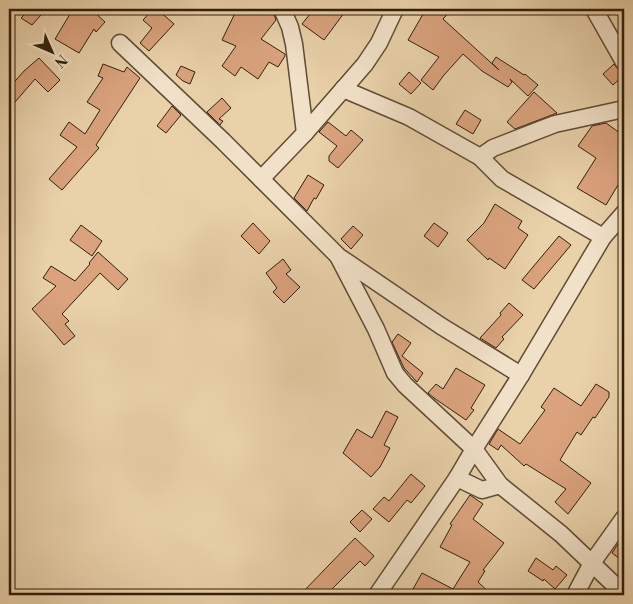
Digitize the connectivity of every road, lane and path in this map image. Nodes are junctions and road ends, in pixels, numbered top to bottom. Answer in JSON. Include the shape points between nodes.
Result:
{"nodes":[{"id":1,"x":282,"y":9,"type":"edge"},
{"id":2,"x":395,"y":9,"type":"edge"},
{"id":3,"x":594,"y":9,"type":"edge"},
{"id":4,"x":120,"y":43,"type":"dead end"},
{"id":5,"x":624,"y":62,"type":"edge"},
{"id":6,"x":344,"y":89,"type":"junction"},
{"id":7,"x":624,"y":109,"type":"edge"},
{"id":8,"x":305,"y":133,"type":"junction"},
{"id":9,"x":480,"y":157,"type":"junction"},
{"id":10,"x":261,"y":179,"type":"junction"},
{"id":11,"x":624,"y":214,"type":"edge"},
{"id":12,"x":603,"y":237,"type":"junction"},
{"id":13,"x":338,"y":256,"type":"junction"},
{"id":14,"x":521,"y":375,"type":"junction"},
{"id":15,"x":474,"y":449,"type":"junction"},
{"id":16,"x":457,"y":478,"type":"junction"},
{"id":17,"x":500,"y":485,"type":"junction"},
{"id":18,"x":624,"y":518,"type":"edge"},
{"id":19,"x":592,"y":563,"type":"junction"},
{"id":20,"x":624,"y":594,"type":"edge"},
{"id":21,"x":377,"y":595,"type":"edge"},
{"id":22,"x":575,"y":595,"type":"edge"}],
"edges":[{"from":1,"to":8,"type":"street","via":[[294,44]]},
{"from":2,"to":6,"type":"street","via":[[365,64]]},
{"from":3,"to":5,"type":"street"},
{"from":4,"to":10,"type":"street"},
{"from":6,"to":8,"type":"street"},
{"from":6,"to":9,"type":"street","via":[[409,117]]},
{"from":7,"to":9,"type":"street","via":[[555,124],[493,148]]},
{"from":8,"to":10,"type":"street"},
{"from":9,"to":12,"type":"street","via":[[502,180]]},
{"from":10,"to":13,"type":"street"},
{"from":11,"to":12,"type":"street"},
{"from":12,"to":14,"type":"street"},
{"from":13,"to":14,"type":"street","via":[[441,326]]},
{"from":13,"to":15,"type":"street","via":[[395,373]]},
{"from":14,"to":15,"type":"street"},
{"from":15,"to":16,"type":"street"},
{"from":15,"to":17,"type":"street"},
{"from":16,"to":17,"type":"street","via":[[482,490]]},
{"from":16,"to":21,"type":"street"},
{"from":17,"to":19,"type":"street"},
{"from":18,"to":19,"type":"street"},
{"from":19,"to":20,"type":"street"},
{"from":19,"to":22,"type":"street"}]}
